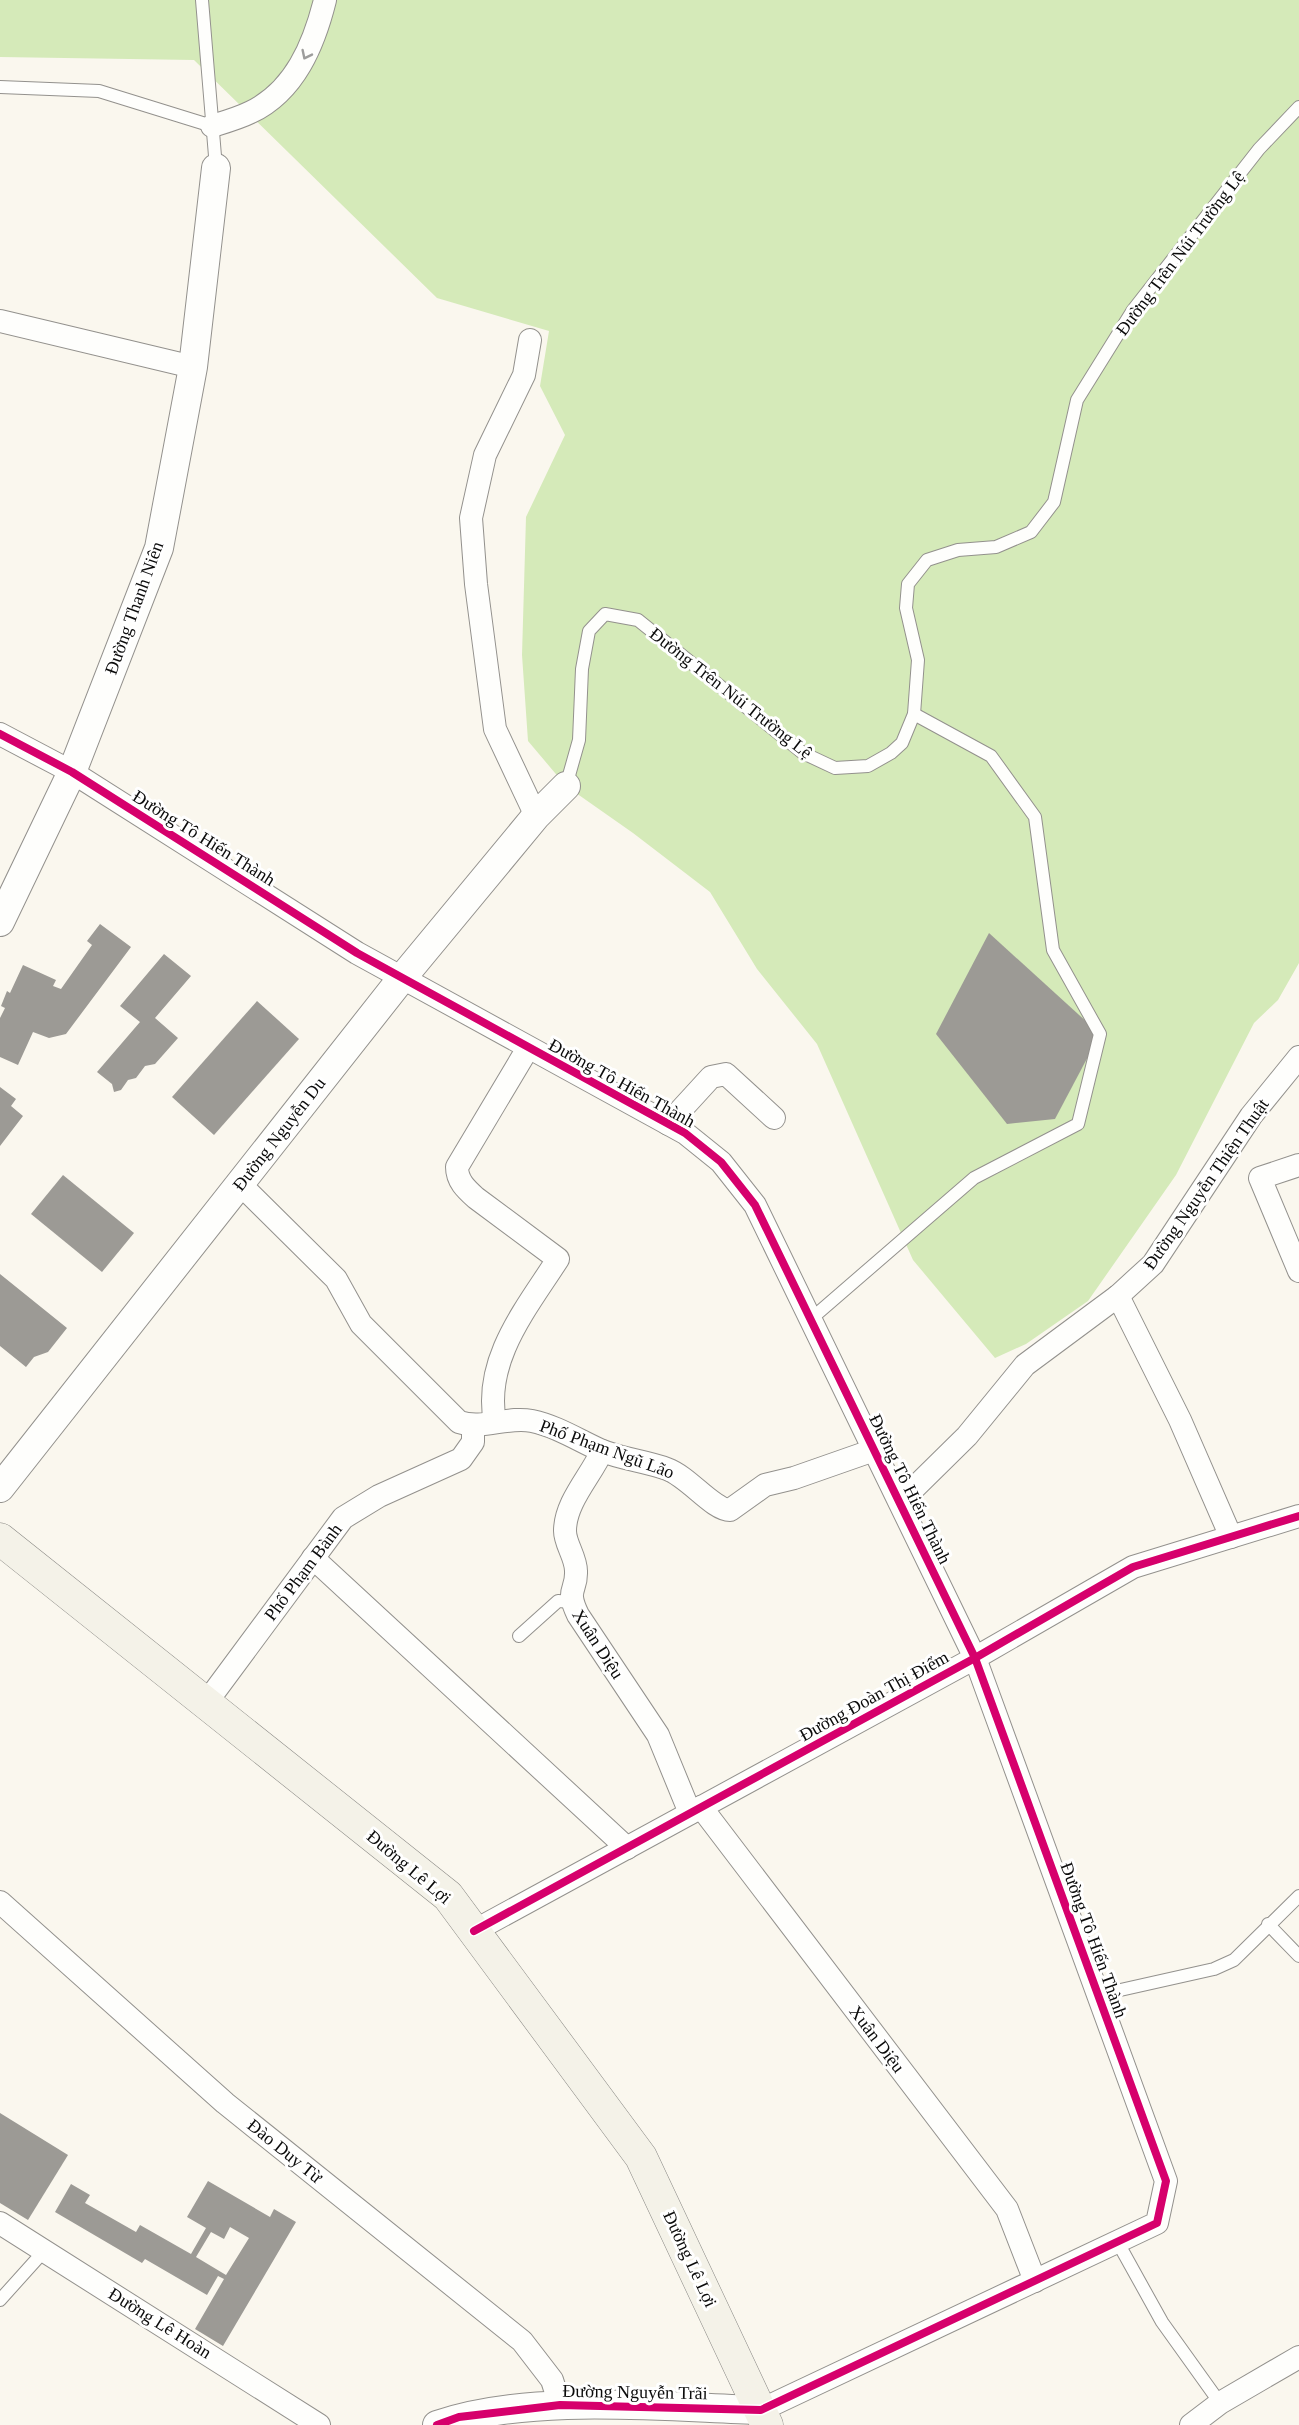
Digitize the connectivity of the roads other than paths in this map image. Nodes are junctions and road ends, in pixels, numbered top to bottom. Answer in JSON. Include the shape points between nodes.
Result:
{"nodes":[{"id":1,"x":202,"y":0,"type":"edge"},
{"id":2,"x":325,"y":0,"type":"edge"},
{"id":3,"x":0,"y":87,"type":"edge"},
{"id":4,"x":1299,"y":107,"type":"edge"},
{"id":5,"x":212,"y":126,"type":"junction"},
{"id":6,"x":216,"y":168,"type":"joint"},
{"id":7,"x":0,"y":321,"type":"edge"},
{"id":8,"x":531,"y":340,"type":"dead end"},
{"id":9,"x":193,"y":367,"type":"junction"},
{"id":10,"x":914,"y":714,"type":"junction"},
{"id":11,"x":0,"y":734,"type":"edge"},
{"id":12,"x":72,"y":772,"type":"junction"},
{"id":13,"x":566,"y":786,"type":"joint"},
{"id":14,"x":536,"y":816,"type":"junction"},
{"id":15,"x":0,"y":922,"type":"edge"},
{"id":16,"x":402,"y":978,"type":"junction"},
{"id":17,"x":528,"y":1048,"type":"junction"},
{"id":18,"x":1299,"y":1057,"type":"edge"},
{"id":19,"x":774,"y":1118,"type":"dead end"},
{"id":20,"x":668,"y":1124,"type":"junction"},
{"id":21,"x":1299,"y":1165,"type":"edge"},
{"id":22,"x":240,"y":1184,"type":"junction"},
{"id":23,"x":1299,"y":1271,"type":"edge"},
{"id":24,"x":1118,"y":1296,"type":"junction"},
{"id":25,"x":811,"y":1319,"type":"junction"},
{"id":26,"x":495,"y":1422,"type":"junction"},
{"id":27,"x":473,"y":1426,"type":"junction"},
{"id":28,"x":874,"y":1450,"type":"junction"},
{"id":29,"x":602,"y":1451,"type":"junction"},
{"id":30,"x":0,"y":1488,"type":"edge"},
{"id":31,"x":900,"y":1502,"type":"junction"},
{"id":32,"x":1299,"y":1516,"type":"edge"},
{"id":33,"x":1231,"y":1537,"type":"junction"},
{"id":34,"x":0,"y":1539,"type":"edge"},
{"id":35,"x":313,"y":1558,"type":"junction"},
{"id":36,"x":572,"y":1602,"type":"junction"},
{"id":37,"x":519,"y":1636,"type":"dead end"},
{"id":38,"x":975,"y":1658,"type":"junction"},
{"id":39,"x":206,"y":1703,"type":"junction"},
{"id":40,"x":696,"y":1810,"type":"junction"},
{"id":41,"x":627,"y":1848,"type":"junction"},
{"id":42,"x":1299,"y":1896,"type":"edge"},
{"id":43,"x":0,"y":1902,"type":"edge"},
{"id":44,"x":1268,"y":1924,"type":"junction"},
{"id":45,"x":474,"y":1931,"type":"junction"},
{"id":46,"x":1299,"y":1956,"type":"edge"},
{"id":47,"x":1098,"y":1995,"type":"junction"},
{"id":48,"x":0,"y":2223,"type":"edge"},
{"id":49,"x":1117,"y":2241,"type":"junction"},
{"id":50,"x":45,"y":2250,"type":"junction"},
{"id":51,"x":1035,"y":2281,"type":"junction"},
{"id":52,"x":0,"y":2300,"type":"edge"},
{"id":53,"x":1299,"y":2357,"type":"edge"},
{"id":54,"x":1220,"y":2403,"type":"junction"},
{"id":55,"x":560,"y":2405,"type":"junction"},
{"id":56,"x":764,"y":2418,"type":"edge"},
{"id":57,"x":319,"y":2425,"type":"edge"},
{"id":58,"x":437,"y":2425,"type":"edge"},
{"id":59,"x":1191,"y":2425,"type":"edge"}],
"edges":[{"from":1,"to":5,"type":"lane"},
{"from":2,"to":5,"type":"street","one_way":true,"via":[[306,56],[296,73],[252,112]]},
{"from":3,"to":5,"type":"lane","via":[[99,91]]},
{"from":4,"to":10,"type":"lane","name":"Đường Trên Núi Trường Lệ","via":[[1259,149],[1133,310],[1077,400],[1054,502],[1031,532],[996,548],[958,550],[927,560],[908,584],[906,608],[918,660]]},
{"from":5,"to":6,"type":"lane"},
{"from":6,"to":9,"type":"street","name":"Đường Thanh Niên"},
{"from":7,"to":9,"type":"street"},
{"from":8,"to":14,"type":"street","via":[[524,375],[485,455],[471,518],[495,729]]},
{"from":9,"to":12,"type":"street","name":"Đường Thanh Niên","via":[[159,548]]},
{"from":10,"to":13,"type":"lane","name":"Đường Trên Núi Trường Lệ","via":[[902,742],[891,753],[868,766],[835,768],[803,753],[638,620],[605,614],[589,631],[582,669],[579,740]]},
{"from":10,"to":25,"type":"lane","via":[[991,756],[1035,817],[1053,950],[1100,1034],[1078,1124],[974,1178]]},
{"from":11,"to":12,"type":"street","name":"Đường Tô Hiến Thành"},
{"from":12,"to":15,"type":"street","name":"Đường Thanh Niên"},
{"from":12,"to":16,"type":"street","name":"Đường Tô Hiến Thành"},
{"from":13,"to":14,"type":"street","name":"Đường Nguyễn Du"},
{"from":14,"to":16,"type":"street","name":"Đường Nguyễn Du"},
{"from":16,"to":17,"type":"street","name":"Đường Tô Hiến Thành"},
{"from":16,"to":22,"type":"street","name":"Đường Nguyễn Du"},
{"from":17,"to":20,"type":"street","name":"Đường Tô Hiến Thành"},
{"from":17,"to":26,"type":"street","via":[[457,1167],[464,1187],[476,1198],[558,1259],[503,1348],[492,1391]]},
{"from":18,"to":24,"type":"street","name":"Đường Nguyễn Thiện Thuật","via":[[1251,1116],[1153,1264]]},
{"from":19,"to":20,"type":"street","via":[[726,1074],[719,1074],[711,1077]]},
{"from":20,"to":25,"type":"street","name":"Đường Tô Hiến Thành","via":[[721,1162],[755,1205]]},
{"from":21,"to":23,"type":"street","via":[[1260,1178]]},
{"from":22,"to":27,"type":"street","via":[[336,1280],[361,1324],[459,1422]]},
{"from":22,"to":30,"type":"street","name":"Đường Nguyễn Du"},
{"from":24,"to":31,"type":"street","name":"Đường Nguyễn Thiện Thuật","via":[[1025,1365],[967,1436]]},
{"from":24,"to":33,"type":"street","via":[[1180,1420]]},
{"from":25,"to":28,"type":"street","name":"Đường Tô Hiến Thành"},
{"from":26,"to":27,"type":"street","name":"Phố Phạm Ngũ Lão"},
{"from":26,"to":29,"type":"street","name":"Phố Phạm Ngũ Lão","via":[[531,1421]]},
{"from":27,"to":35,"type":"street","name":"Phố Phạm Bành","via":[[473,1442],[461,1460],[379,1496],[343,1518]]},
{"from":28,"to":29,"type":"street","name":"Phố Phạm Ngũ Lão","via":[[765,1485],[730,1510],[718,1508],[674,1471]]},
{"from":28,"to":31,"type":"street","name":"Đường Tô Hiến Thành"},
{"from":29,"to":36,"type":"street","name":"Xuân Diệu","via":[[567,1516],[565,1533],[577,1572]]},
{"from":31,"to":38,"type":"street","name":"Đường Tô Hiến Thành"},
{"from":32,"to":33,"type":"street","name":"Đường Đoàn Thị Điểm"},
{"from":33,"to":38,"type":"street","name":"Đường Đoàn Thị Điểm","via":[[1133,1567]]},
{"from":34,"to":39,"type":"main road","name":"Đường Lê Lợi"},
{"from":35,"to":39,"type":"street","name":"Phố Phạm Bành"},
{"from":35,"to":41,"type":"street"},
{"from":36,"to":37,"type":"lane","name":"Xuân Diệu","via":[[558,1601]]},
{"from":36,"to":40,"type":"street","name":"Xuân Diệu","via":[[658,1735]]},
{"from":38,"to":40,"type":"street","name":"Đường Đoàn Thị Điểm"},
{"from":38,"to":47,"type":"street","name":"Đường Tô Hiến Thành"},
{"from":39,"to":45,"type":"main road","name":"Đường Lê Lợi","via":[[448,1896]]},
{"from":40,"to":41,"type":"street","name":"Đường Đoàn Thị Điểm"},
{"from":40,"to":51,"type":"street","name":"Xuân Diệu","via":[[1007,2209]]},
{"from":41,"to":45,"type":"street","name":"Đường Đoàn Thị Điểm"},
{"from":42,"to":44,"type":"lane"},
{"from":43,"to":55,"type":"street","name":"Đào Duy Từ","via":[[225,2103],[522,2341],[552,2380]]},
{"from":44,"to":46,"type":"lane"},
{"from":44,"to":47,"type":"lane","via":[[1234,1960],[1214,1969]]},
{"from":45,"to":56,"type":"main road","name":"Đường Lê Lợi","via":[[641,2157]]},
{"from":47,"to":49,"type":"street","name":"Đường Tô Hiến Thành","via":[[1166,2181],[1157,2223]]},
{"from":48,"to":50,"type":"street","name":"Đường Lê Hoàn"},
{"from":49,"to":51,"type":"street","name":"Đường Tô Hiến Thành"},
{"from":49,"to":54,"type":"lane","via":[[1162,2322]]},
{"from":50,"to":52,"type":"lane"},
{"from":50,"to":57,"type":"street","name":"Đường Lê Hoàn"},
{"from":51,"to":56,"type":"street","name":"Đường Tô Hiến Thành"},
{"from":53,"to":54,"type":"street"},
{"from":54,"to":59,"type":"street"},
{"from":55,"to":56,"type":"street","name":"Đường Nguyễn Trãi"},
{"from":55,"to":58,"type":"street","name":"Đường Nguyễn Trãi","via":[[459,2417]]}]}
